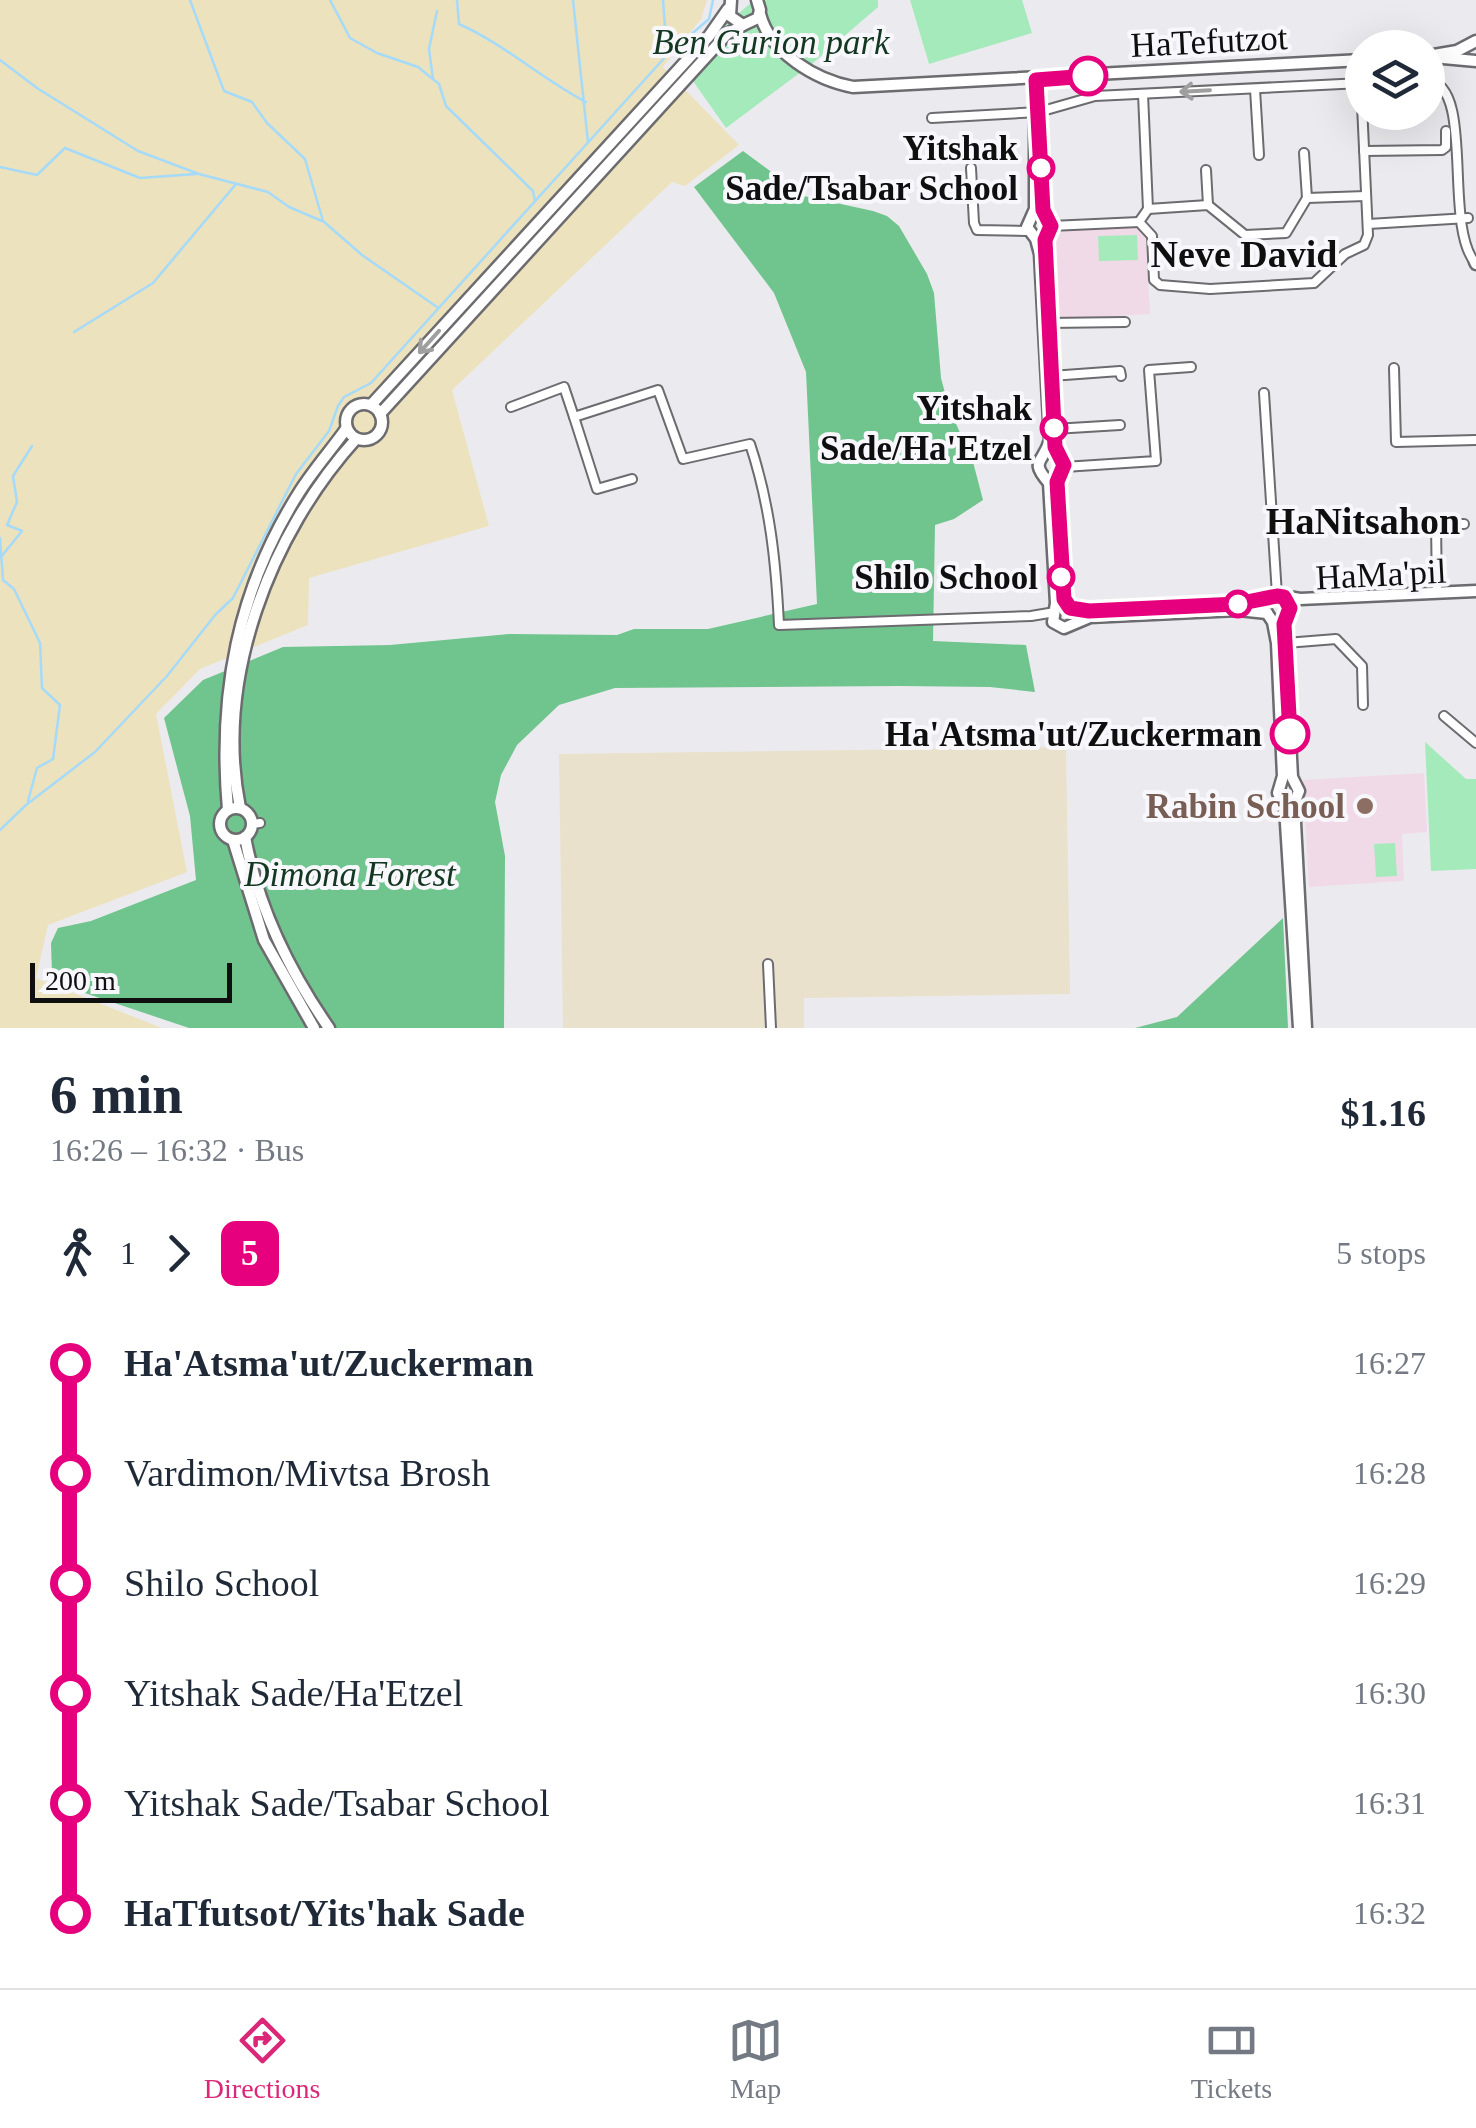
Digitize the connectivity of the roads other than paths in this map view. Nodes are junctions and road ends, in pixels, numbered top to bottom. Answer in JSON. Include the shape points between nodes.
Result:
{"nodes":[{"id":1,"x":730,"y":4,"type":"edge"},
{"id":2,"x":760,"y":6,"type":"edge"},
{"id":3,"x":745,"y":25,"type":"junction"},
{"id":4,"x":774,"y":41,"type":"junction"},
{"id":5,"x":1476,"y":43,"type":"edge"},
{"id":6,"x":1445,"y":53,"type":"edge"},
{"id":7,"x":1445,"y":58,"type":"edge"},
{"id":8,"x":1476,"y":59,"type":"edge"},
{"id":9,"x":1345,"y":61,"type":"edge"},
{"id":10,"x":1036,"y":80,"type":"junction"},
{"id":11,"x":1345,"y":84,"type":"edge"},
{"id":12,"x":1445,"y":84,"type":"edge"},
{"id":13,"x":1255,"y":88,"type":"junction"},
{"id":14,"x":1454,"y":91,"type":"dead end"},
{"id":15,"x":1143,"y":94,"type":"junction"},
{"id":16,"x":1036,"y":112,"type":"junction"},
{"id":17,"x":932,"y":118,"type":"dead end"},
{"id":18,"x":1363,"y":130,"type":"edge"},
{"id":19,"x":1446,"y":131,"type":"dead end"},
{"id":20,"x":1364,"y":151,"type":"junction"},
{"id":21,"x":1304,"y":153,"type":"dead end"},
{"id":22,"x":1260,"y":155,"type":"dead end"},
{"id":23,"x":971,"y":168,"type":"dead end"},
{"id":24,"x":1206,"y":170,"type":"dead end"},
{"id":25,"x":1366,"y":196,"type":"junction"},
{"id":26,"x":1307,"y":198,"type":"junction"},
{"id":27,"x":1208,"y":205,"type":"junction"},
{"id":28,"x":1470,"y":205,"type":"dead end"},
{"id":29,"x":1148,"y":209,"type":"junction"},
{"id":30,"x":1468,"y":218,"type":"junction"},
{"id":31,"x":1138,"y":222,"type":"junction"},
{"id":32,"x":1368,"y":224,"type":"junction"},
{"id":33,"x":1041,"y":229,"type":"junction"},
{"id":34,"x":1474,"y":260,"type":"edge"},
{"id":35,"x":1125,"y":322,"type":"dead end"},
{"id":36,"x":1049,"y":324,"type":"junction"},
{"id":37,"x":1191,"y":367,"type":"dead end"},
{"id":38,"x":1394,"y":368,"type":"dead end"},
{"id":39,"x":1052,"y":376,"type":"junction"},
{"id":40,"x":1121,"y":376,"type":"dead end"},
{"id":41,"x":1264,"y":393,"type":"dead end"},
{"id":42,"x":371,"y":405,"type":"junction"},
{"id":43,"x":511,"y":407,"type":"dead end"},
{"id":44,"x":380,"y":414,"type":"junction"},
{"id":45,"x":574,"y":417,"type":"junction"},
{"id":46,"x":1120,"y":425,"type":"dead end"},
{"id":47,"x":346,"y":429,"type":"junction"},
{"id":48,"x":1054,"y":430,"type":"junction"},
{"id":49,"x":356,"y":439,"type":"junction"},
{"id":50,"x":1476,"y":440,"type":"edge"},
{"id":51,"x":1052,"y":454,"type":"junction"},
{"id":52,"x":1056,"y":474,"type":"junction"},
{"id":53,"x":632,"y":480,"type":"dead end"},
{"id":54,"x":1464,"y":524,"type":"dead end"},
{"id":55,"x":1437,"y":593,"type":"junction"},
{"id":56,"x":1476,"y":594,"type":"edge"},
{"id":57,"x":1281,"y":604,"type":"junction"},
{"id":58,"x":1072,"y":608,"type":"junction"},
{"id":59,"x":1055,"y":614,"type":"junction"},
{"id":60,"x":1269,"y":616,"type":"junction"},
{"id":61,"x":1077,"y":621,"type":"junction"},
{"id":62,"x":1286,"y":642,"type":"junction"},
{"id":63,"x":1364,"y":705,"type":"dead end"},
{"id":64,"x":1444,"y":716,"type":"dead end"},
{"id":65,"x":1476,"y":743,"type":"edge"},
{"id":66,"x":1288,"y":783,"type":"junction"},
{"id":67,"x":1288,"y":800,"type":"junction"},
{"id":68,"x":234,"y":809,"type":"junction"},
{"id":69,"x":239,"y":839,"type":"junction"},
{"id":70,"x":768,"y":964,"type":"dead end"},
{"id":71,"x":314,"y":1028,"type":"edge"},
{"id":72,"x":329,"y":1028,"type":"edge"},
{"id":73,"x":771,"y":1028,"type":"edge"},
{"id":74,"x":1298,"y":1028,"type":"edge"},
{"id":75,"x":1306,"y":1028,"type":"edge"}],
"edges":[{"from":1,"to":3,"type":"main road","name":"HaTefutzot","via":[[734,21]]},
{"from":1,"to":42,"type":"main road","one_way":true,"via":[[696,51]]},
{"from":2,"to":3,"type":"main road"},
{"from":2,"to":4,"type":"main road","name":"HaTefutzot"},
{"from":3,"to":4,"type":"main road","name":"HaTefutzot"},
{"from":3,"to":44,"type":"main road","via":[[727,34]]},
{"from":4,"to":10,"type":"main road","name":"HaTefutzot","via":[[810,72],[853,87]]},
{"from":5,"to":6,"type":"main road"},
{"from":5,"to":8,"type":"main road"},
{"from":7,"to":8,"type":"main road"},
{"from":9,"to":10,"type":"main road","name":"HaTefutzot"},
{"from":10,"to":16,"type":"main road"},
{"from":11,"to":13,"type":"street"},
{"from":12,"to":14,"type":"street"},
{"from":13,"to":15,"type":"street","one_way":true},
{"from":13,"to":22,"type":"street"},
{"from":15,"to":16,"type":"street","via":[[1095,96]]},
{"from":15,"to":29,"type":"street"},
{"from":16,"to":17,"type":"street"},
{"from":16,"to":33,"type":"main road"},
{"from":16,"to":33,"type":"main road","via":[[1031,217]]},
{"from":18,"to":20,"type":"street"},
{"from":19,"to":20,"type":"street","via":[[1442,150]]},
{"from":20,"to":25,"type":"street"},
{"from":21,"to":26,"type":"street"},
{"from":23,"to":33,"type":"street","via":[[977,230]]},
{"from":24,"to":27,"type":"street"},
{"from":25,"to":26,"type":"street"},
{"from":25,"to":32,"type":"street"},
{"from":26,"to":27,"type":"street","via":[[1286,233],[1245,235]]},
{"from":27,"to":29,"type":"street"},
{"from":28,"to":30,"type":"street"},
{"from":29,"to":31,"type":"street"},
{"from":30,"to":32,"type":"street"},
{"from":30,"to":34,"type":"street"},
{"from":31,"to":32,"type":"street","via":[[1152,236],[1154,280],[1210,289],[1314,283],[1364,245]]},
{"from":31,"to":33,"type":"street"},
{"from":33,"to":36,"type":"main road"},
{"from":33,"to":51,"type":"main road"},
{"from":35,"to":36,"type":"street"},
{"from":36,"to":39,"type":"main road"},
{"from":37,"to":52,"type":"street","via":[[1149,370],[1156,460]]},
{"from":38,"to":50,"type":"street","via":[[1396,442]]},
{"from":39,"to":40,"type":"street"},
{"from":39,"to":48,"type":"main road"},
{"from":41,"to":57,"type":"street"},
{"from":42,"to":44,"type":"main road"},
{"from":42,"to":47,"type":"main road","via":[[349,411]]},
{"from":43,"to":45,"type":"street","via":[[564,388]]},
{"from":44,"to":49,"type":"main road","via":[[377,435]]},
{"from":45,"to":53,"type":"street","via":[[598,488]]},
{"from":45,"to":59,"type":"street","via":[[658,390],[683,459],[750,444],[776,551],[779,625]]},
{"from":46,"to":48,"type":"street"},
{"from":47,"to":49,"type":"main road"},
{"from":47,"to":68,"type":"main road","via":[[282,521],[244,611],[224,725]]},
{"from":48,"to":51,"type":"main road"},
{"from":49,"to":68,"type":"main road","via":[[293,526],[256,614],[242,669]]},
{"from":51,"to":52,"type":"main road"},
{"from":51,"to":52,"type":"main road","via":[[1039,460],[1038,469]]},
{"from":52,"to":58,"type":"main road","via":[[1062,586]]},
{"from":52,"to":59,"type":"main road"},
{"from":54,"to":55,"type":"street","via":[[1436,524]]},
{"from":55,"to":56,"type":"main road","name":"HaMa'pil"},
{"from":55,"to":57,"type":"main road","name":"HaMa'pil"},
{"from":56,"to":57,"type":"main road","name":"HaMa'pil"},
{"from":57,"to":58,"type":"main road"},
{"from":57,"to":60,"type":"main road"},
{"from":57,"to":60,"type":"main road"},
{"from":57,"to":62,"type":"main road"},
{"from":58,"to":59,"type":"main road"},
{"from":58,"to":61,"type":"main road"},
{"from":59,"to":61,"type":"main road","via":[[1064,628]]},
{"from":60,"to":61,"type":"main road","via":[[1238,610]]},
{"from":60,"to":66,"type":"main road"},
{"from":62,"to":63,"type":"street","via":[[1336,639],[1362,666]]},
{"from":62,"to":66,"type":"main road"},
{"from":64,"to":65,"type":"street"},
{"from":66,"to":67,"type":"main road","via":[[1278,792]]},
{"from":66,"to":67,"type":"main road","via":[[1299,791]]},
{"from":67,"to":74,"type":"main road"},
{"from":67,"to":75,"type":"main road"},
{"from":68,"to":69,"type":"main road","via":[[256,824]]},
{"from":68,"to":69,"type":"main road","via":[[221,817],[220,828],[226,838]]},
{"from":69,"to":71,"type":"main road","via":[[253,914]]},
{"from":69,"to":72,"type":"main road","via":[[275,935]]},
{"from":70,"to":73,"type":"street"}]}
